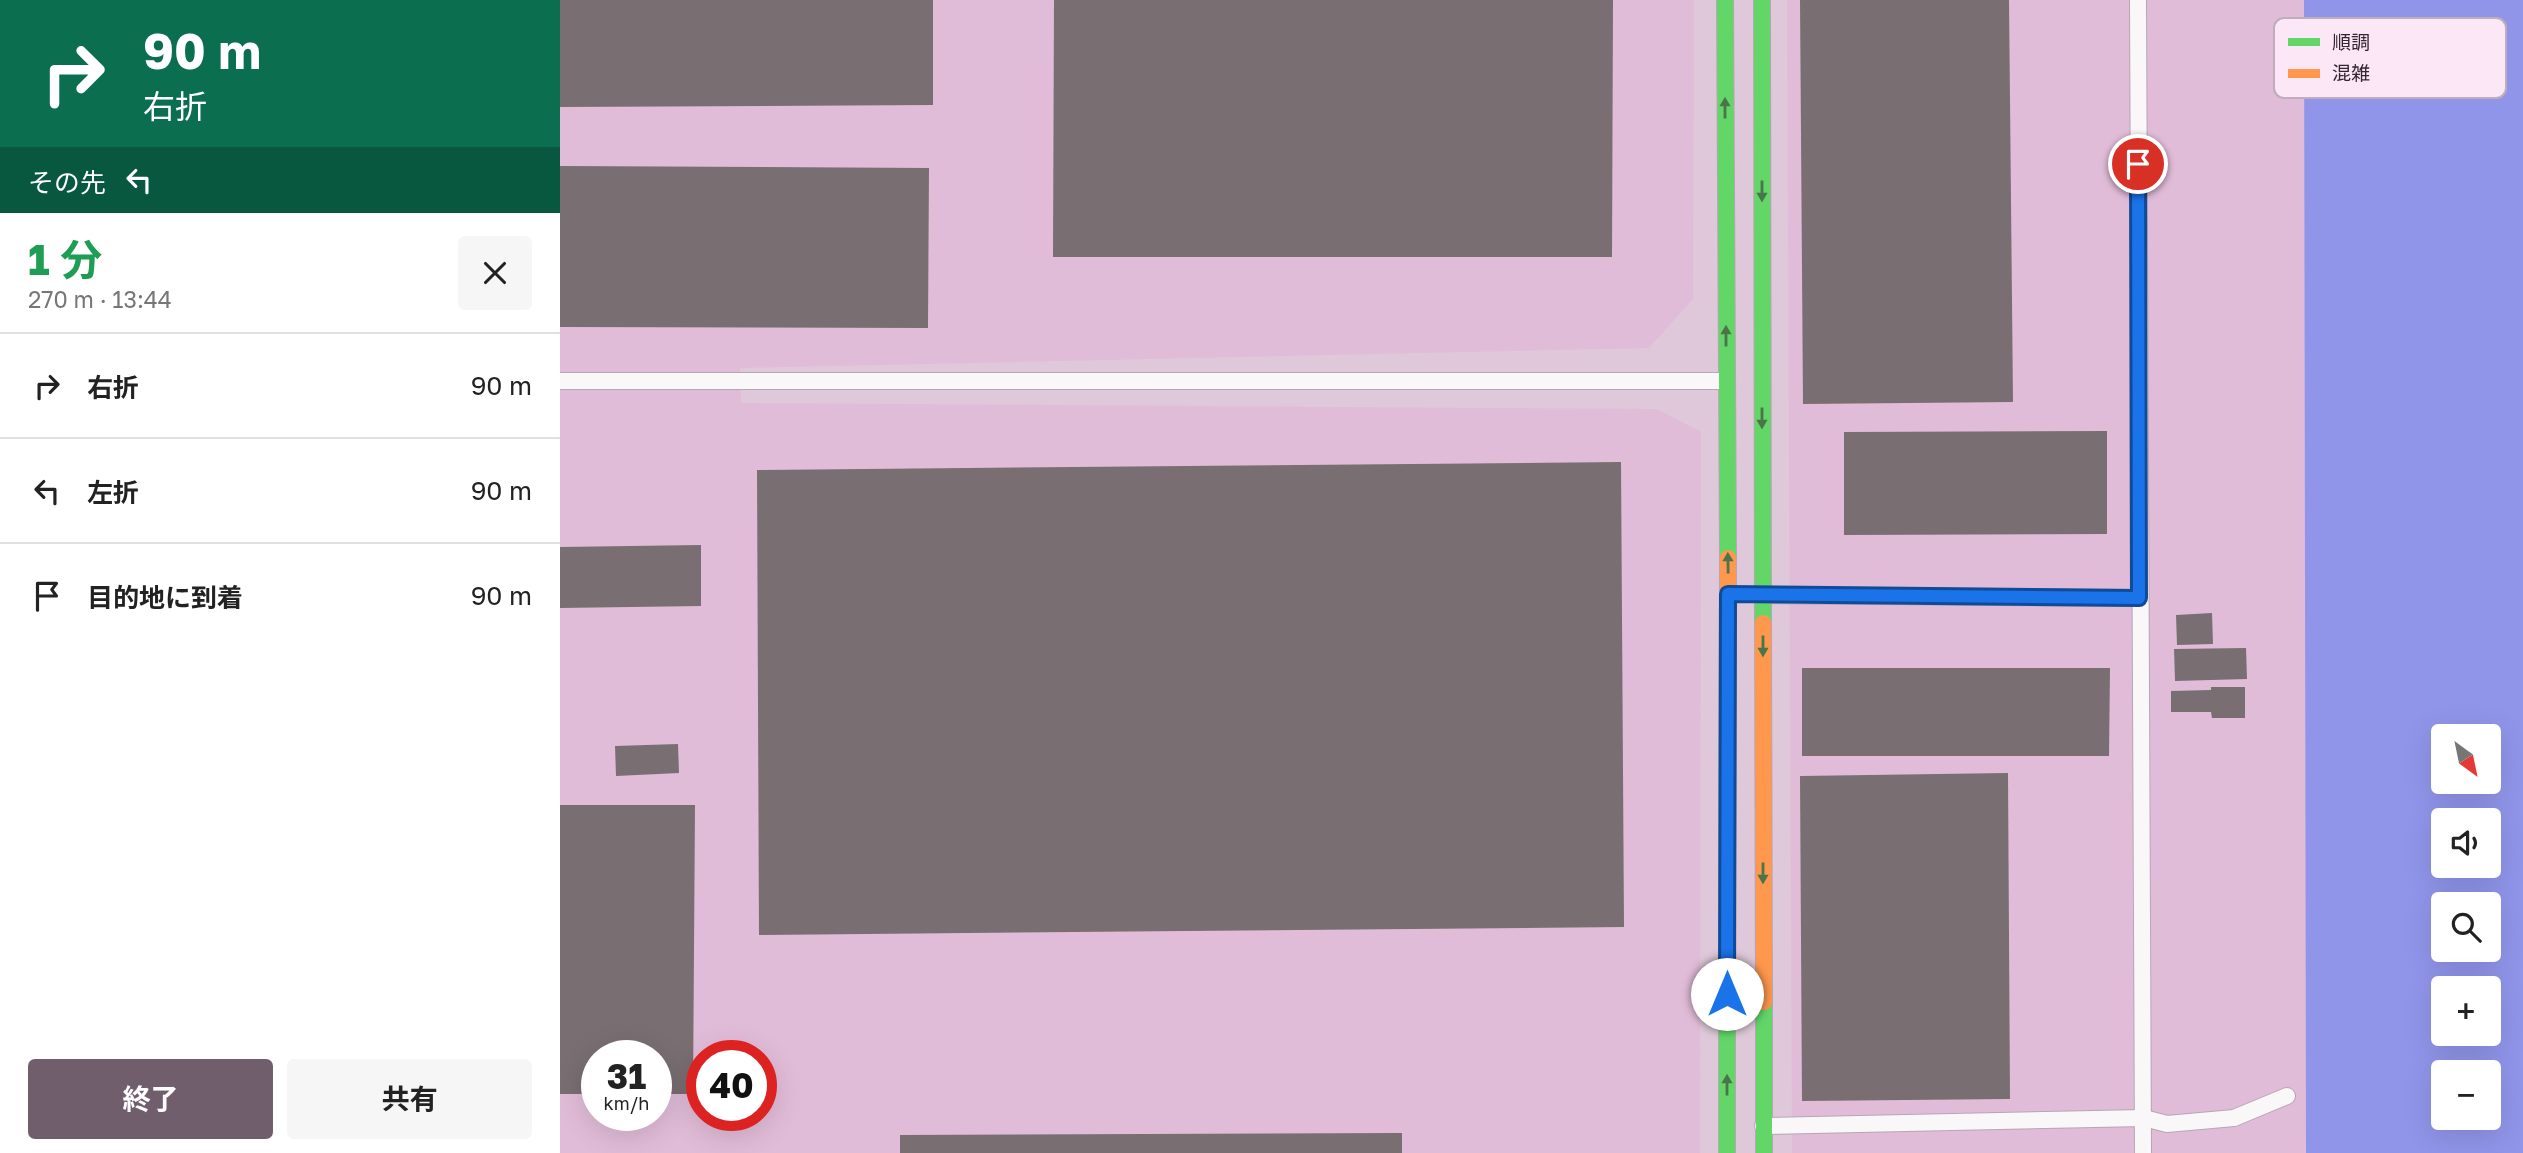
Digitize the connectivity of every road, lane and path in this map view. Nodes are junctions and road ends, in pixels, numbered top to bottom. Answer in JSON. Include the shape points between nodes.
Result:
{"nodes":[{"id":1,"x":1725,"y":0,"type":"edge"},
{"id":2,"x":1762,"y":0,"type":"edge"},
{"id":3,"x":2138,"y":0,"type":"edge"},
{"id":4,"x":560,"y":381,"type":"edge"},
{"id":5,"x":1726,"y":381,"type":"junction"},
{"id":6,"x":1745,"y":595,"type":"junction"},
{"id":7,"x":2139,"y":598,"type":"junction"},
{"id":8,"x":2287,"y":1096,"type":"dead end"},
{"id":9,"x":2144,"y":1118,"type":"junction"},
{"id":10,"x":1745,"y":1126,"type":"junction"},
{"id":11,"x":1727,"y":1153,"type":"edge"},
{"id":12,"x":1764,"y":1153,"type":"edge"},
{"id":13,"x":2143,"y":1153,"type":"edge"}],
"edges":[{"from":5,"to":1,"type":"street","one_way":true},
{"from":2,"to":6,"type":"street","one_way":true},
{"from":3,"to":7,"type":"lane"},
{"from":4,"to":5,"type":"lane"},
{"from":6,"to":5,"type":"street","one_way":true},
{"from":6,"to":7,"type":"lane"},
{"from":10,"to":6,"type":"street","one_way":true},
{"from":6,"to":10,"type":"street","one_way":true},
{"from":7,"to":9,"type":"lane"},
{"from":8,"to":9,"type":"lane","via":[[2234,1118],[2167,1124]]},
{"from":9,"to":10,"type":"lane"},
{"from":9,"to":13,"type":"lane"},
{"from":10,"to":11,"type":"street"},
{"from":10,"to":12,"type":"street"}]}
